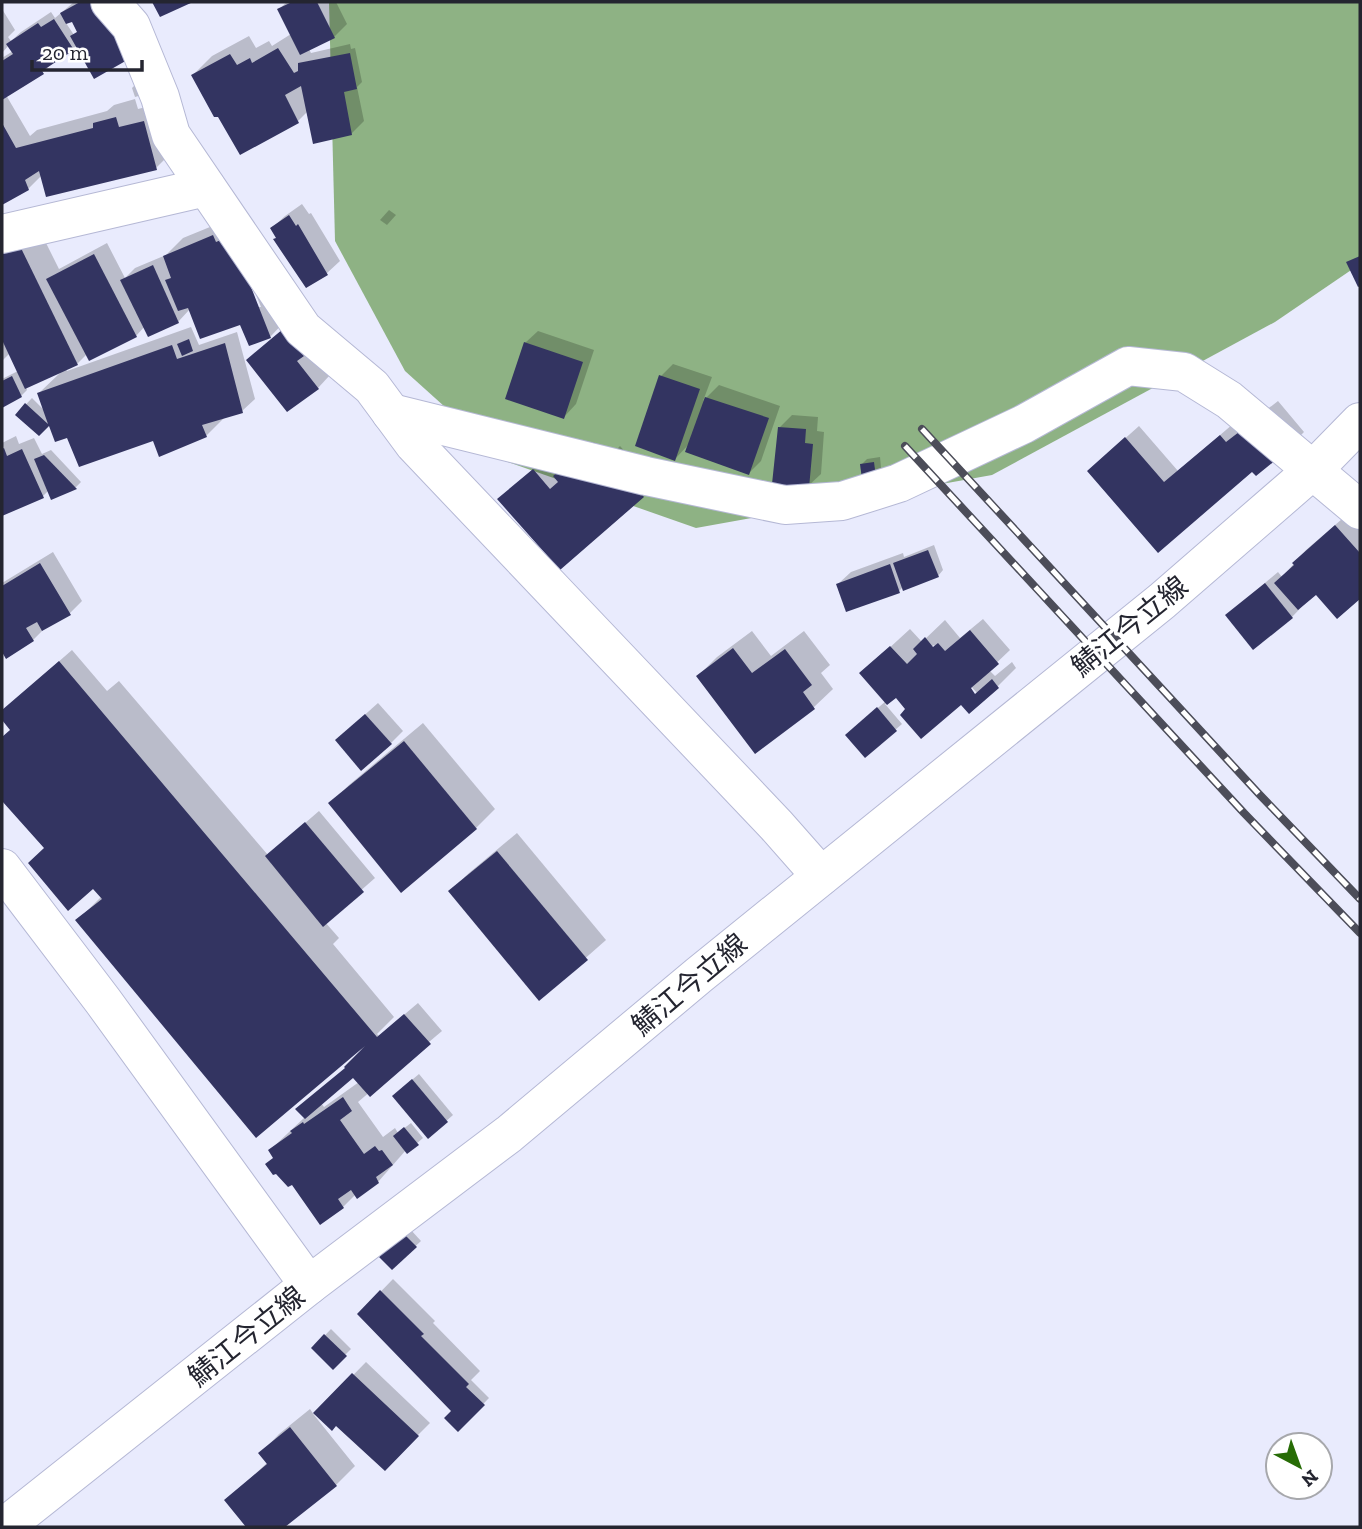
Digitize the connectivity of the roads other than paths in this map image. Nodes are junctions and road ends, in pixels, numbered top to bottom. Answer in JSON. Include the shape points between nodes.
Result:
{"nodes":[{"id":1,"x":110,"y":2,"type":"edge"},
{"id":2,"x":206,"y":187,"type":"junction"},
{"id":3,"x":2,"y":234,"type":"edge"},
{"id":4,"x":391,"y":413,"type":"junction"},
{"id":5,"x":1360,"y":422,"type":"edge"},
{"id":6,"x":1313,"y":470,"type":"junction"},
{"id":7,"x":1360,"y":510,"type":"edge"},
{"id":8,"x":2,"y":868,"type":"edge"},
{"id":9,"x":821,"y":876,"type":"junction"},
{"id":10,"x":309,"y":1285,"type":"junction"},
{"id":11,"x":4,"y":1527,"type":"edge"}],
"edges":[{"from":1,"to":2,"type":"street","via":[[131,26],[171,135]]},
{"from":2,"to":3,"type":"street"},
{"from":2,"to":4,"type":"street","via":[[303,329],[372,387]]},
{"from":4,"to":6,"type":"street","via":[[785,505],[842,501],[899,483],[1024,424],[1128,366],[1184,372],[1229,400]]},
{"from":4,"to":9,"type":"street","via":[[414,444]]},
{"from":5,"to":6,"type":"street","name":"鯖江今立線"},
{"from":6,"to":7,"type":"street"},
{"from":6,"to":9,"type":"street","name":"鯖江今立線","via":[[1162,601]]},
{"from":8,"to":10,"type":"street"},
{"from":9,"to":10,"type":"street","name":"鯖江今立線","via":[[509,1134]]},
{"from":10,"to":11,"type":"street","name":"鯖江今立線"}]}
